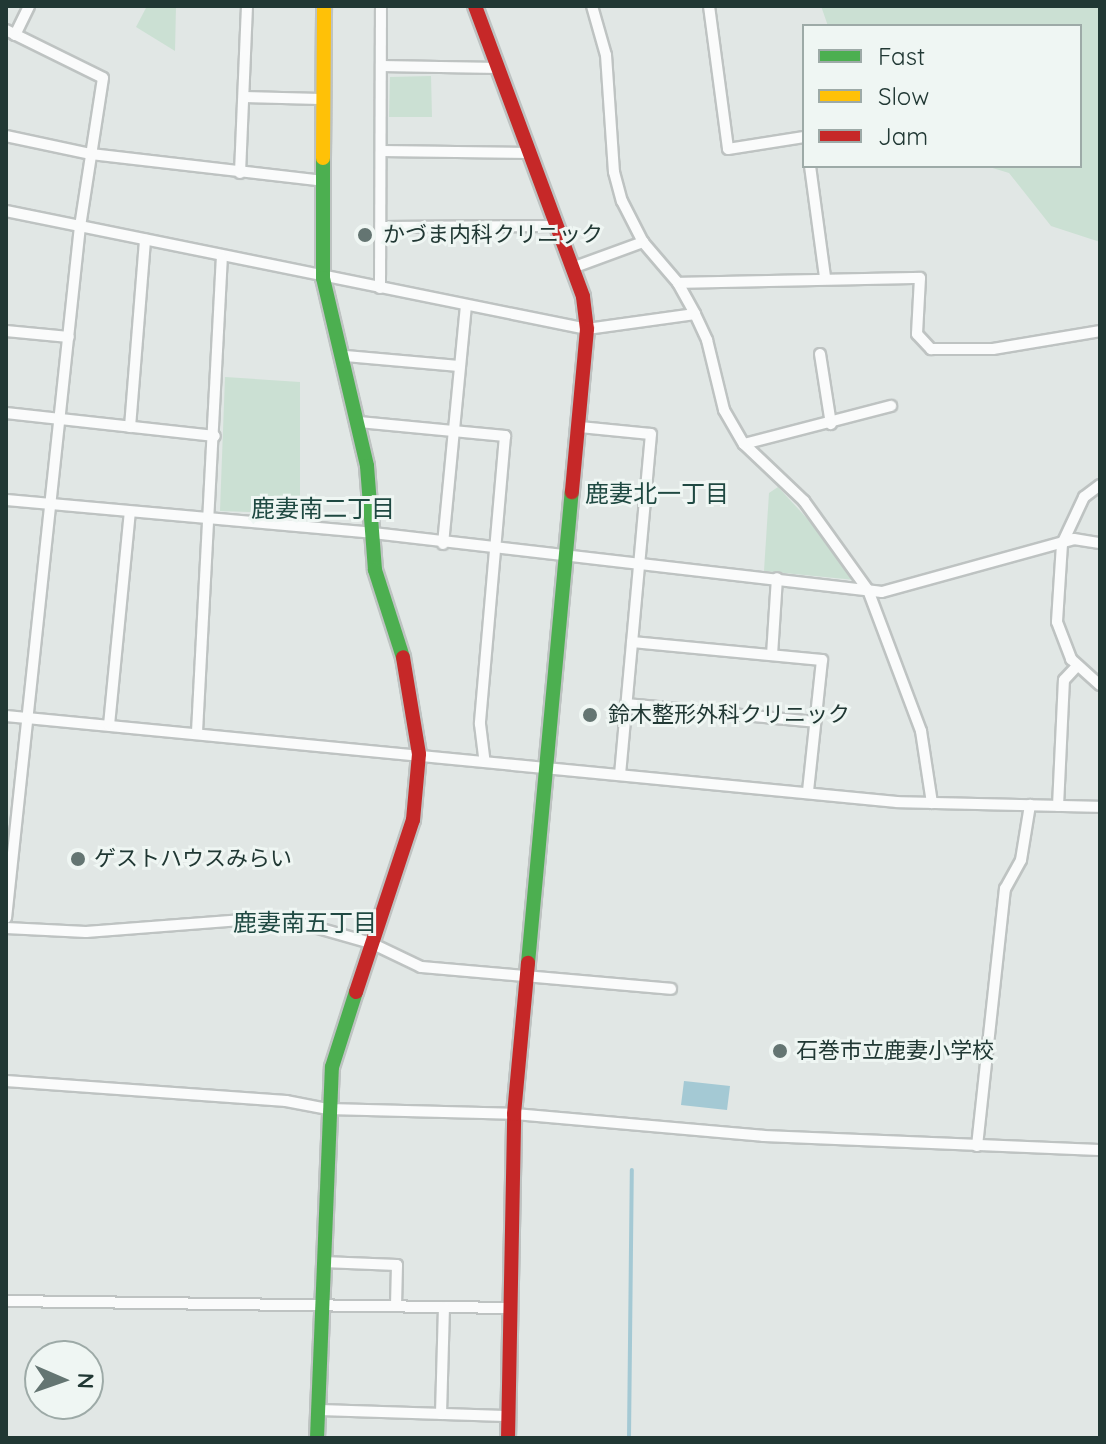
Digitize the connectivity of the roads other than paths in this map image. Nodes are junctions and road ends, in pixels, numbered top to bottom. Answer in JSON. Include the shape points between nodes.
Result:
{"nodes":[{"id":1,"x":29,"y":6,"type":"edge"},
{"id":2,"x":247,"y":6,"type":"edge"},
{"id":3,"x":324,"y":6,"type":"edge"},
{"id":4,"x":381,"y":6,"type":"edge"},
{"id":5,"x":475,"y":6,"type":"edge"},
{"id":6,"x":592,"y":6,"type":"edge"},
{"id":7,"x":709,"y":6,"type":"edge"},
{"id":8,"x":10,"y":32,"type":"edge"},
{"id":9,"x":381,"y":66,"type":"junction"},
{"id":10,"x":499,"y":68,"type":"junction"},
{"id":11,"x":244,"y":97,"type":"junction"},
{"id":12,"x":320,"y":99,"type":"junction"},
{"id":13,"x":6,"y":136,"type":"edge"},
{"id":14,"x":802,"y":137,"type":"edge"},
{"id":15,"x":382,"y":151,"type":"junction"},
{"id":16,"x":530,"y":153,"type":"junction"},
{"id":17,"x":91,"y":154,"type":"junction"},
{"id":18,"x":810,"y":168,"type":"edge"},
{"id":19,"x":240,"y":173,"type":"junction"},
{"id":20,"x":323,"y":181,"type":"junction"},
{"id":21,"x":6,"y":211,"type":"edge"},
{"id":22,"x":80,"y":226,"type":"junction"},
{"id":23,"x":556,"y":226,"type":"junction"},
{"id":24,"x":383,"y":227,"type":"junction"},
{"id":25,"x":145,"y":240,"type":"junction"},
{"id":26,"x":643,"y":242,"type":"junction"},
{"id":27,"x":222,"y":258,"type":"junction"},
{"id":28,"x":572,"y":268,"type":"junction"},
{"id":29,"x":825,"y":277,"type":"junction"},
{"id":30,"x":323,"y":278,"type":"junction"},
{"id":31,"x":678,"y":283,"type":"junction"},
{"id":32,"x":380,"y":288,"type":"junction"},
{"id":33,"x":466,"y":306,"type":"junction"},
{"id":34,"x":695,"y":314,"type":"junction"},
{"id":35,"x":587,"y":329,"type":"junction"},
{"id":36,"x":6,"y":331,"type":"edge"},
{"id":37,"x":1100,"y":331,"type":"edge"},
{"id":38,"x":69,"y":337,"type":"junction"},
{"id":39,"x":820,"y":354,"type":"dead end"},
{"id":40,"x":345,"y":356,"type":"junction"},
{"id":41,"x":460,"y":366,"type":"junction"},
{"id":42,"x":891,"y":406,"type":"dead end"},
{"id":43,"x":6,"y":413,"type":"edge"},
{"id":44,"x":62,"y":420,"type":"junction"},
{"id":45,"x":359,"y":422,"type":"junction"},
{"id":46,"x":831,"y":424,"type":"junction"},
{"id":47,"x":130,"y":427,"type":"junction"},
{"id":48,"x":580,"y":427,"type":"junction"},
{"id":49,"x":454,"y":431,"type":"junction"},
{"id":50,"x":215,"y":436,"type":"junction"},
{"id":51,"x":744,"y":444,"type":"junction"},
{"id":52,"x":1100,"y":485,"type":"edge"},
{"id":53,"x":6,"y":500,"type":"edge"},
{"id":54,"x":52,"y":503,"type":"junction"},
{"id":55,"x":130,"y":512,"type":"junction"},
{"id":56,"x":211,"y":520,"type":"junction"},
{"id":57,"x":373,"y":533,"type":"junction"},
{"id":58,"x":1100,"y":543,"type":"edge"},
{"id":59,"x":443,"y":544,"type":"junction"},
{"id":60,"x":1062,"y":544,"type":"junction"},
{"id":61,"x":494,"y":550,"type":"junction"},
{"id":62,"x":568,"y":559,"type":"junction"},
{"id":63,"x":639,"y":565,"type":"junction"},
{"id":64,"x":777,"y":578,"type":"junction"},
{"id":65,"x":868,"y":590,"type":"junction"},
{"id":66,"x":632,"y":642,"type":"junction"},
{"id":67,"x":772,"y":655,"type":"junction"},
{"id":68,"x":1077,"y":666,"type":"junction"},
{"id":69,"x":1100,"y":685,"type":"edge"},
{"id":70,"x":626,"y":704,"type":"junction"},
{"id":71,"x":6,"y":716,"type":"edge"},
{"id":72,"x":24,"y":717,"type":"junction"},
{"id":73,"x":815,"y":722,"type":"junction"},
{"id":74,"x":109,"y":725,"type":"junction"},
{"id":75,"x":197,"y":732,"type":"junction"},
{"id":76,"x":419,"y":754,"type":"junction"},
{"id":77,"x":485,"y":762,"type":"junction"},
{"id":78,"x":550,"y":768,"type":"junction"},
{"id":79,"x":620,"y":774,"type":"junction"},
{"id":80,"x":808,"y":790,"type":"junction"},
{"id":81,"x":932,"y":803,"type":"junction"},
{"id":82,"x":1030,"y":805,"type":"junction"},
{"id":83,"x":1058,"y":806,"type":"junction"},
{"id":84,"x":1100,"y":807,"type":"edge"},
{"id":85,"x":6,"y":918,"type":"edge"},
{"id":86,"x":6,"y":928,"type":"edge"},
{"id":87,"x":371,"y":943,"type":"junction"},
{"id":88,"x":528,"y":977,"type":"junction"},
{"id":89,"x":671,"y":989,"type":"dead end"},
{"id":90,"x":6,"y":1081,"type":"edge"},
{"id":91,"x":328,"y":1109,"type":"junction"},
{"id":92,"x":514,"y":1114,"type":"junction"},
{"id":93,"x":977,"y":1146,"type":"junction"},
{"id":94,"x":1100,"y":1150,"type":"edge"},
{"id":95,"x":323,"y":1262,"type":"junction"},
{"id":96,"x":6,"y":1301,"type":"edge"},
{"id":97,"x":321,"y":1304,"type":"junction"},
{"id":98,"x":396,"y":1306,"type":"junction"},
{"id":99,"x":444,"y":1307,"type":"junction"},
{"id":100,"x":511,"y":1308,"type":"junction"},
{"id":101,"x":317,"y":1410,"type":"junction"},
{"id":102,"x":441,"y":1414,"type":"junction"},
{"id":103,"x":508,"y":1416,"type":"junction"},
{"id":104,"x":317,"y":1438,"type":"edge"},
{"id":105,"x":508,"y":1438,"type":"edge"}],
"edges":[{"from":1,"to":8,"type":"street"},
{"from":2,"to":11,"type":"street"},
{"from":3,"to":12,"type":"street"},
{"from":4,"to":9,"type":"street"},
{"from":5,"to":10,"type":"street"},
{"from":6,"to":26,"type":"street","via":[[606,55],[614,172]]},
{"from":7,"to":14,"type":"street","via":[[728,149]]},
{"from":8,"to":17,"type":"street","via":[[103,78]]},
{"from":9,"to":10,"type":"street"},
{"from":9,"to":15,"type":"street"},
{"from":10,"to":16,"type":"street"},
{"from":11,"to":12,"type":"street"},
{"from":11,"to":19,"type":"street"},
{"from":12,"to":20,"type":"street"},
{"from":13,"to":17,"type":"street"},
{"from":15,"to":16,"type":"street"},
{"from":15,"to":24,"type":"street"},
{"from":16,"to":23,"type":"street"},
{"from":17,"to":19,"type":"street"},
{"from":17,"to":22,"type":"street"},
{"from":18,"to":29,"type":"street"},
{"from":19,"to":20,"type":"street"},
{"from":20,"to":30,"type":"street"},
{"from":21,"to":22,"type":"street"},
{"from":22,"to":25,"type":"street"},
{"from":22,"to":38,"type":"street"},
{"from":23,"to":24,"type":"street"},
{"from":23,"to":28,"type":"street"},
{"from":24,"to":32,"type":"street"},
{"from":25,"to":27,"type":"street"},
{"from":25,"to":47,"type":"street"},
{"from":26,"to":28,"type":"street"},
{"from":26,"to":31,"type":"street"},
{"from":27,"to":30,"type":"street"},
{"from":27,"to":50,"type":"street"},
{"from":28,"to":35,"type":"street"},
{"from":29,"to":31,"type":"street"},
{"from":29,"to":37,"type":"street","via":[[920,278],[917,334],[931,349],[993,349]]},
{"from":30,"to":32,"type":"street"},
{"from":30,"to":40,"type":"street"},
{"from":31,"to":34,"type":"street"},
{"from":32,"to":33,"type":"street"},
{"from":33,"to":35,"type":"street"},
{"from":33,"to":41,"type":"street"},
{"from":34,"to":35,"type":"street"},
{"from":34,"to":51,"type":"street","via":[[724,410]]},
{"from":35,"to":48,"type":"street"},
{"from":36,"to":38,"type":"street"},
{"from":38,"to":44,"type":"street"},
{"from":39,"to":46,"type":"street"},
{"from":40,"to":41,"type":"street"},
{"from":40,"to":45,"type":"street"},
{"from":41,"to":49,"type":"street"},
{"from":42,"to":46,"type":"street"},
{"from":43,"to":44,"type":"street"},
{"from":44,"to":47,"type":"street"},
{"from":44,"to":54,"type":"street"},
{"from":45,"to":49,"type":"street"},
{"from":45,"to":57,"type":"street"},
{"from":46,"to":51,"type":"street"},
{"from":47,"to":50,"type":"street"},
{"from":48,"to":62,"type":"street"},
{"from":48,"to":63,"type":"street","via":[[651,434]]},
{"from":49,"to":59,"type":"street"},
{"from":49,"to":61,"type":"street","via":[[505,436]]},
{"from":50,"to":56,"type":"street"},
{"from":51,"to":65,"type":"street","via":[[804,501]]},
{"from":52,"to":60,"type":"street","via":[[1084,497]]},
{"from":53,"to":54,"type":"street"},
{"from":54,"to":55,"type":"street"},
{"from":54,"to":72,"type":"street"},
{"from":55,"to":56,"type":"street"},
{"from":55,"to":74,"type":"street"},
{"from":56,"to":57,"type":"street"},
{"from":56,"to":75,"type":"street"},
{"from":57,"to":59,"type":"street"},
{"from":57,"to":76,"type":"street","via":[[375,570],[394,617],[415,709]]},
{"from":58,"to":60,"type":"street","via":[[1074,539]]},
{"from":59,"to":61,"type":"street"},
{"from":60,"to":65,"type":"street","via":[[923,584]]},
{"from":60,"to":68,"type":"street","via":[[1057,622],[1063,648]]},
{"from":61,"to":62,"type":"street"},
{"from":61,"to":77,"type":"street","via":[[480,724]]},
{"from":62,"to":63,"type":"street"},
{"from":62,"to":78,"type":"street"},
{"from":63,"to":64,"type":"street"},
{"from":63,"to":66,"type":"street"},
{"from":64,"to":65,"type":"street"},
{"from":64,"to":67,"type":"street"},
{"from":65,"to":81,"type":"street","via":[[921,731]]},
{"from":66,"to":67,"type":"street"},
{"from":66,"to":70,"type":"street"},
{"from":67,"to":73,"type":"street","via":[[822,660]]},
{"from":68,"to":69,"type":"street"},
{"from":68,"to":83,"type":"street","via":[[1064,680]]},
{"from":70,"to":73,"type":"street"},
{"from":70,"to":79,"type":"street"},
{"from":71,"to":72,"type":"street"},
{"from":72,"to":74,"type":"street"},
{"from":72,"to":85,"type":"street"},
{"from":73,"to":80,"type":"street"},
{"from":74,"to":75,"type":"street"},
{"from":75,"to":76,"type":"street"},
{"from":76,"to":77,"type":"street"},
{"from":76,"to":87,"type":"street","via":[[413,820]]},
{"from":77,"to":78,"type":"street"},
{"from":78,"to":79,"type":"street"},
{"from":78,"to":88,"type":"street"},
{"from":79,"to":80,"type":"street"},
{"from":80,"to":81,"type":"street"},
{"from":81,"to":82,"type":"street"},
{"from":82,"to":83,"type":"street"},
{"from":82,"to":93,"type":"street","via":[[1021,860],[1005,889]]},
{"from":83,"to":84,"type":"street"},
{"from":86,"to":87,"type":"street","via":[[86,932],[279,917]]},
{"from":87,"to":88,"type":"street","via":[[421,967]]},
{"from":87,"to":91,"type":"street","via":[[332,1067]]},
{"from":88,"to":89,"type":"street"},
{"from":88,"to":92,"type":"street"},
{"from":90,"to":91,"type":"street","via":[[286,1101]]},
{"from":91,"to":92,"type":"street"},
{"from":91,"to":95,"type":"street"},
{"from":92,"to":93,"type":"street","via":[[763,1136]]},
{"from":92,"to":100,"type":"street"},
{"from":93,"to":94,"type":"street"},
{"from":95,"to":97,"type":"street"},
{"from":95,"to":98,"type":"street","via":[[397,1265]]},
{"from":96,"to":97,"type":"street"},
{"from":97,"to":98,"type":"street"},
{"from":97,"to":101,"type":"street"},
{"from":98,"to":99,"type":"street"},
{"from":99,"to":100,"type":"street"},
{"from":99,"to":102,"type":"street"},
{"from":100,"to":103,"type":"street"},
{"from":101,"to":102,"type":"street"},
{"from":101,"to":104,"type":"street"},
{"from":102,"to":103,"type":"street"},
{"from":103,"to":105,"type":"street"}]}
